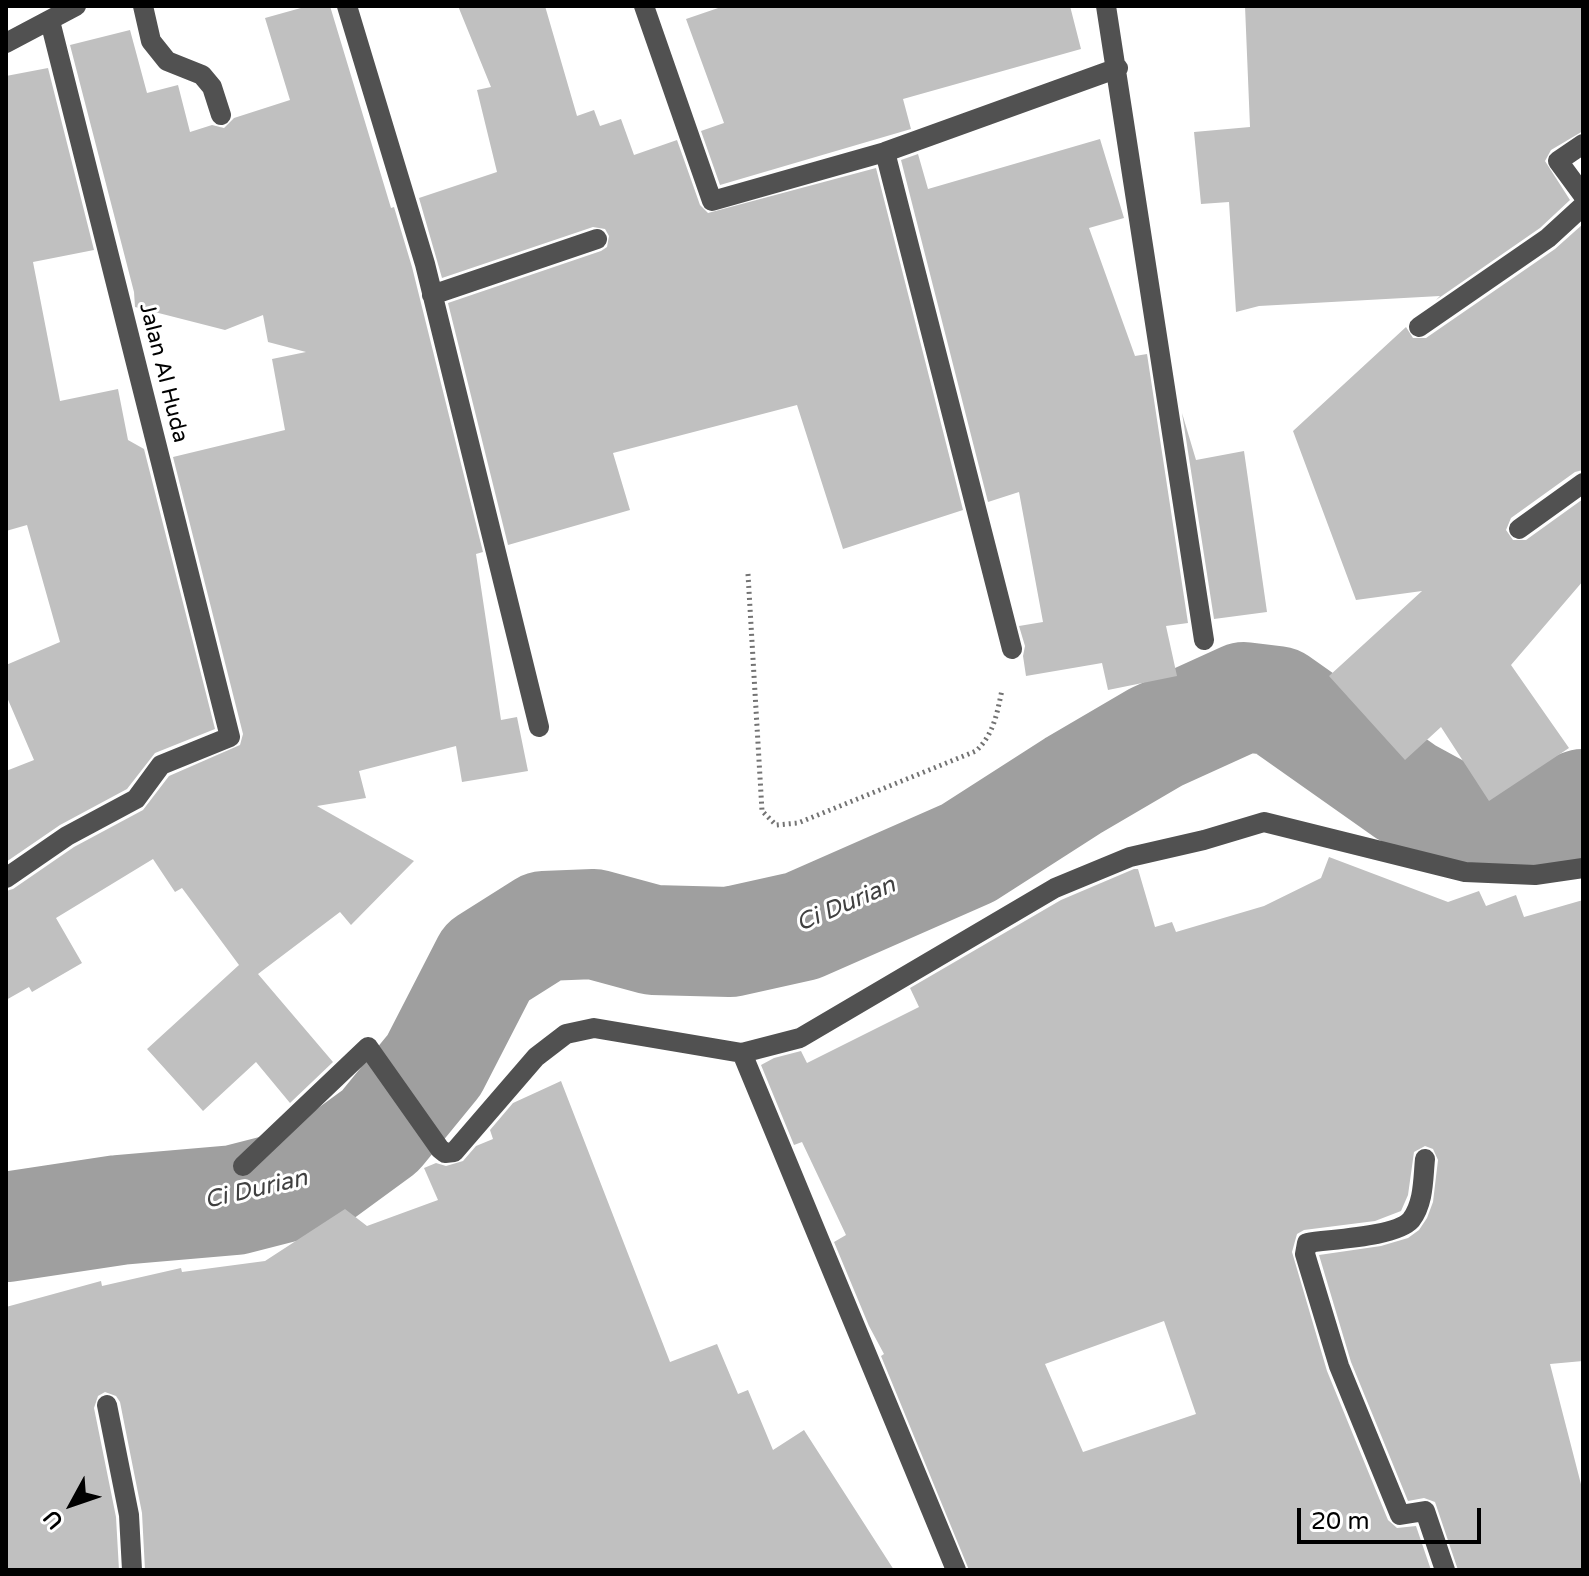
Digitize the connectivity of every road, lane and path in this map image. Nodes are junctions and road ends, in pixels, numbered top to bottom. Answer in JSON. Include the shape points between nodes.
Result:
{"nodes":[{"id":1,"x":76,"y":6,"type":"edge"},
{"id":2,"x":143,"y":6,"type":"edge"},
{"id":3,"x":347,"y":6,"type":"edge"},
{"id":4,"x":644,"y":6,"type":"edge"},
{"id":5,"x":1106,"y":6,"type":"edge"},
{"id":6,"x":50,"y":21,"type":"junction"},
{"id":7,"x":6,"y":43,"type":"edge"},
{"id":8,"x":1118,"y":68,"type":"junction"},
{"id":9,"x":221,"y":115,"type":"dead end"},
{"id":10,"x":1583,"y":144,"type":"edge"},
{"id":11,"x":885,"y":152,"type":"junction"},
{"id":12,"x":1583,"y":195,"type":"edge"},
{"id":13,"x":1583,"y":206,"type":"edge"},
{"id":14,"x":597,"y":239,"type":"dead end"},
{"id":15,"x":432,"y":295,"type":"junction"},
{"id":16,"x":1419,"y":327,"type":"dead end"},
{"id":17,"x":1583,"y":483,"type":"edge"},
{"id":18,"x":1519,"y":529,"type":"dead end"},
{"id":19,"x":748,"y":574,"type":"dead end"},
{"id":20,"x":1204,"y":640,"type":"dead end"},
{"id":21,"x":1012,"y":649,"type":"joint"},
{"id":22,"x":539,"y":727,"type":"dead end"},
{"id":23,"x":1583,"y":868,"type":"edge"},
{"id":24,"x":6,"y":878,"type":"edge"},
{"id":25,"x":742,"y":1053,"type":"junction"},
{"id":26,"x":1425,"y":1159,"type":"dead end"},
{"id":27,"x":243,"y":1166,"type":"dead end"},
{"id":28,"x":107,"y":1405,"type":"dead end"},
{"id":29,"x":132,"y":1570,"type":"edge"},
{"id":30,"x":956,"y":1570,"type":"edge"},
{"id":31,"x":1445,"y":1570,"type":"edge"}],
"edges":[{"from":1,"to":6,"type":"street"},
{"from":2,"to":9,"type":"street","via":[[151,41],[167,61],[202,75]]},
{"from":3,"to":15,"type":"street"},
{"from":4,"to":11,"type":"street","via":[[712,201]]},
{"from":5,"to":8,"type":"street"},
{"from":6,"to":7,"type":"street"},
{"from":6,"to":24,"type":"street","name":"Jalan Al Huda","via":[[230,737],[161,765],[136,799],[67,836]]},
{"from":8,"to":11,"type":"street"},
{"from":8,"to":20,"type":"street"},
{"from":10,"to":12,"type":"street","via":[[1558,161]]},
{"from":11,"to":21,"type":"street"},
{"from":13,"to":16,"type":"street","via":[[1548,238]]},
{"from":14,"to":15,"type":"street"},
{"from":15,"to":22,"type":"street"},
{"from":17,"to":18,"type":"street"},
{"from":19,"to":21,"type":"path","via":[[762,811],[776,825],[798,823],[976,751],[993,727]]},
{"from":23,"to":25,"type":"street","via":[[1535,875],[1465,872],[1264,822],[1130,857],[1055,888],[800,1038]]},
{"from":25,"to":27,"type":"street","via":[[594,1028],[566,1034],[536,1057],[454,1152],[445,1153],[368,1047]]},
{"from":25,"to":30,"type":"street"},
{"from":26,"to":31,"type":"street","via":[[1419,1205],[1410,1222],[1391,1231],[1307,1243],[1305,1254],[1339,1366],[1400,1515],[1425,1511]]},
{"from":28,"to":29,"type":"street","via":[[129,1515]]}]}
